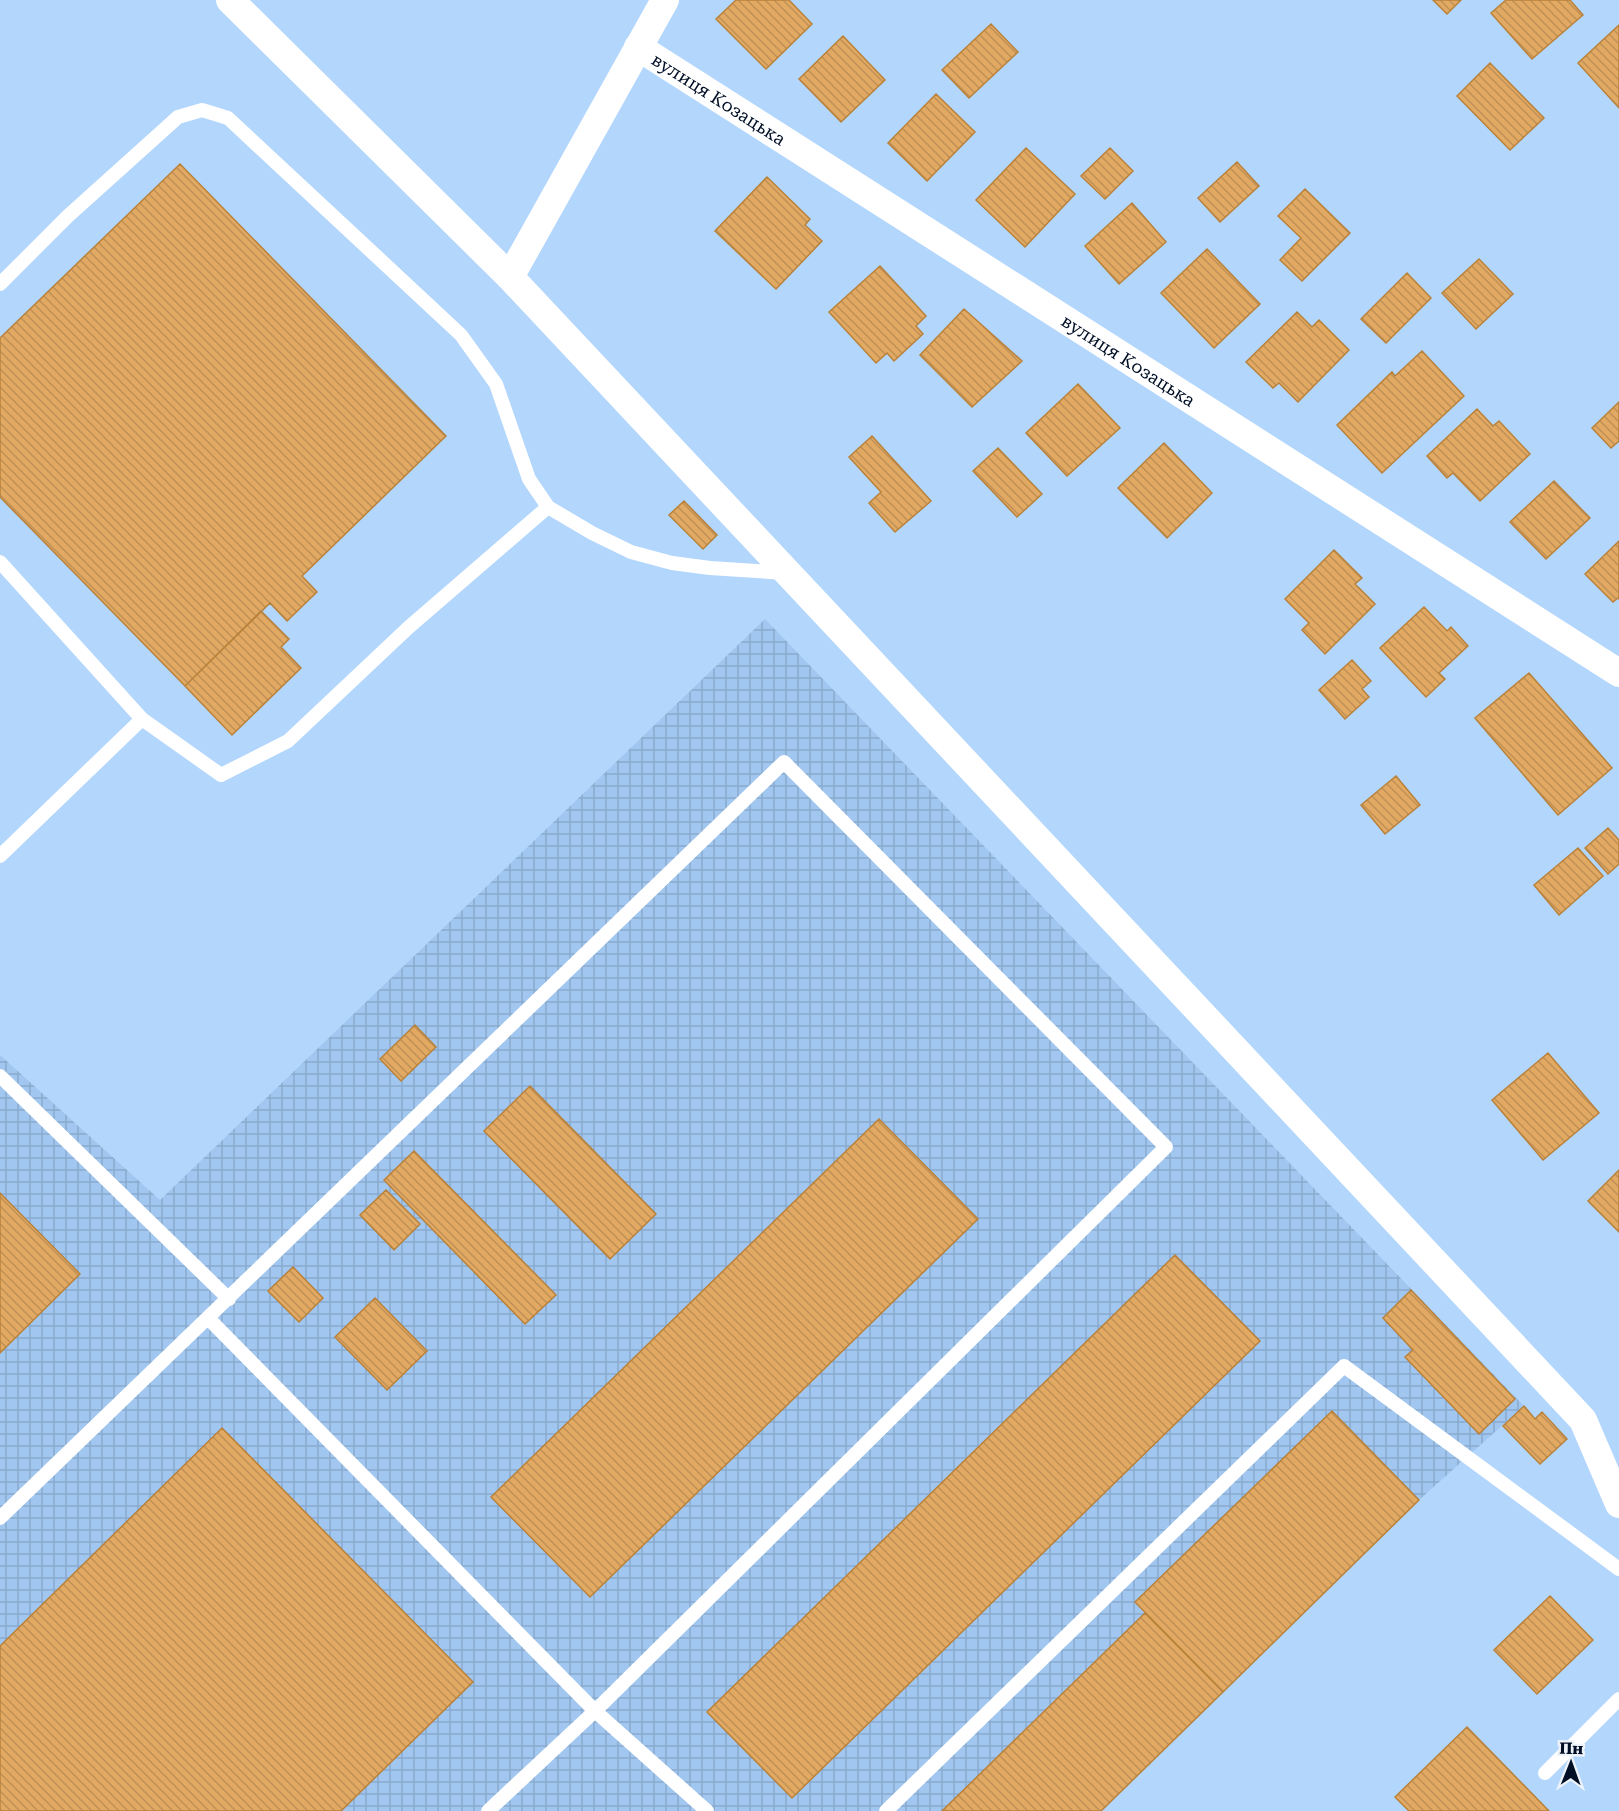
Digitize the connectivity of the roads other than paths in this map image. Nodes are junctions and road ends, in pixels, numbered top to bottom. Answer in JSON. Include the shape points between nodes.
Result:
{"nodes":[{"id":1,"x":230,"y":0,"type":"edge"},
{"id":2,"x":665,"y":0,"type":"edge"},
{"id":3,"x":638,"y":47,"type":"junction"},
{"id":4,"x":510,"y":277,"type":"junction"},
{"id":5,"x":0,"y":284,"type":"edge"},
{"id":6,"x":548,"y":507,"type":"junction"},
{"id":7,"x":0,"y":562,"type":"edge"},
{"id":8,"x":788,"y":573,"type":"junction"},
{"id":9,"x":1619,"y":673,"type":"edge"},
{"id":10,"x":142,"y":719,"type":"junction"},
{"id":11,"x":0,"y":856,"type":"edge"},
{"id":12,"x":0,"y":1076,"type":"edge"},
{"id":13,"x":229,"y":1299,"type":"junction"},
{"id":14,"x":208,"y":1318,"type":"junction"},
{"id":15,"x":1619,"y":1503,"type":"edge"},
{"id":16,"x":0,"y":1518,"type":"edge"},
{"id":17,"x":1619,"y":1569,"type":"edge"},
{"id":18,"x":1619,"y":1699,"type":"edge"},
{"id":19,"x":595,"y":1710,"type":"junction"},
{"id":20,"x":1545,"y":1773,"type":"dead end"},
{"id":21,"x":488,"y":1811,"type":"edge"},
{"id":22,"x":707,"y":1811,"type":"edge"},
{"id":23,"x":886,"y":1811,"type":"edge"}],
"edges":[{"from":1,"to":4,"type":"street"},
{"from":2,"to":3,"type":"street"},
{"from":3,"to":4,"type":"street"},
{"from":3,"to":9,"type":"street","name":"вулиця Козацька"},
{"from":4,"to":8,"type":"street"},
{"from":5,"to":6,"type":"lane","via":[[68,216],[178,117],[202,110],[228,118],[461,335],[496,384],[528,479]]},
{"from":6,"to":8,"type":"lane","via":[[632,552],[672,563]]},
{"from":6,"to":10,"type":"lane","via":[[409,627],[288,741],[221,775]]},
{"from":7,"to":10,"type":"lane"},
{"from":8,"to":15,"type":"street","via":[[1583,1419]]},
{"from":10,"to":11,"type":"lane"},
{"from":12,"to":13,"type":"lane"},
{"from":13,"to":14,"type":"lane"},
{"from":13,"to":19,"type":"lane","via":[[784,762],[1166,1147]]},
{"from":14,"to":16,"type":"lane"},
{"from":14,"to":19,"type":"lane"},
{"from":17,"to":23,"type":"lane","via":[[1344,1366]]},
{"from":18,"to":20,"type":"lane"},
{"from":19,"to":21,"type":"lane"},
{"from":19,"to":22,"type":"lane"}]}
